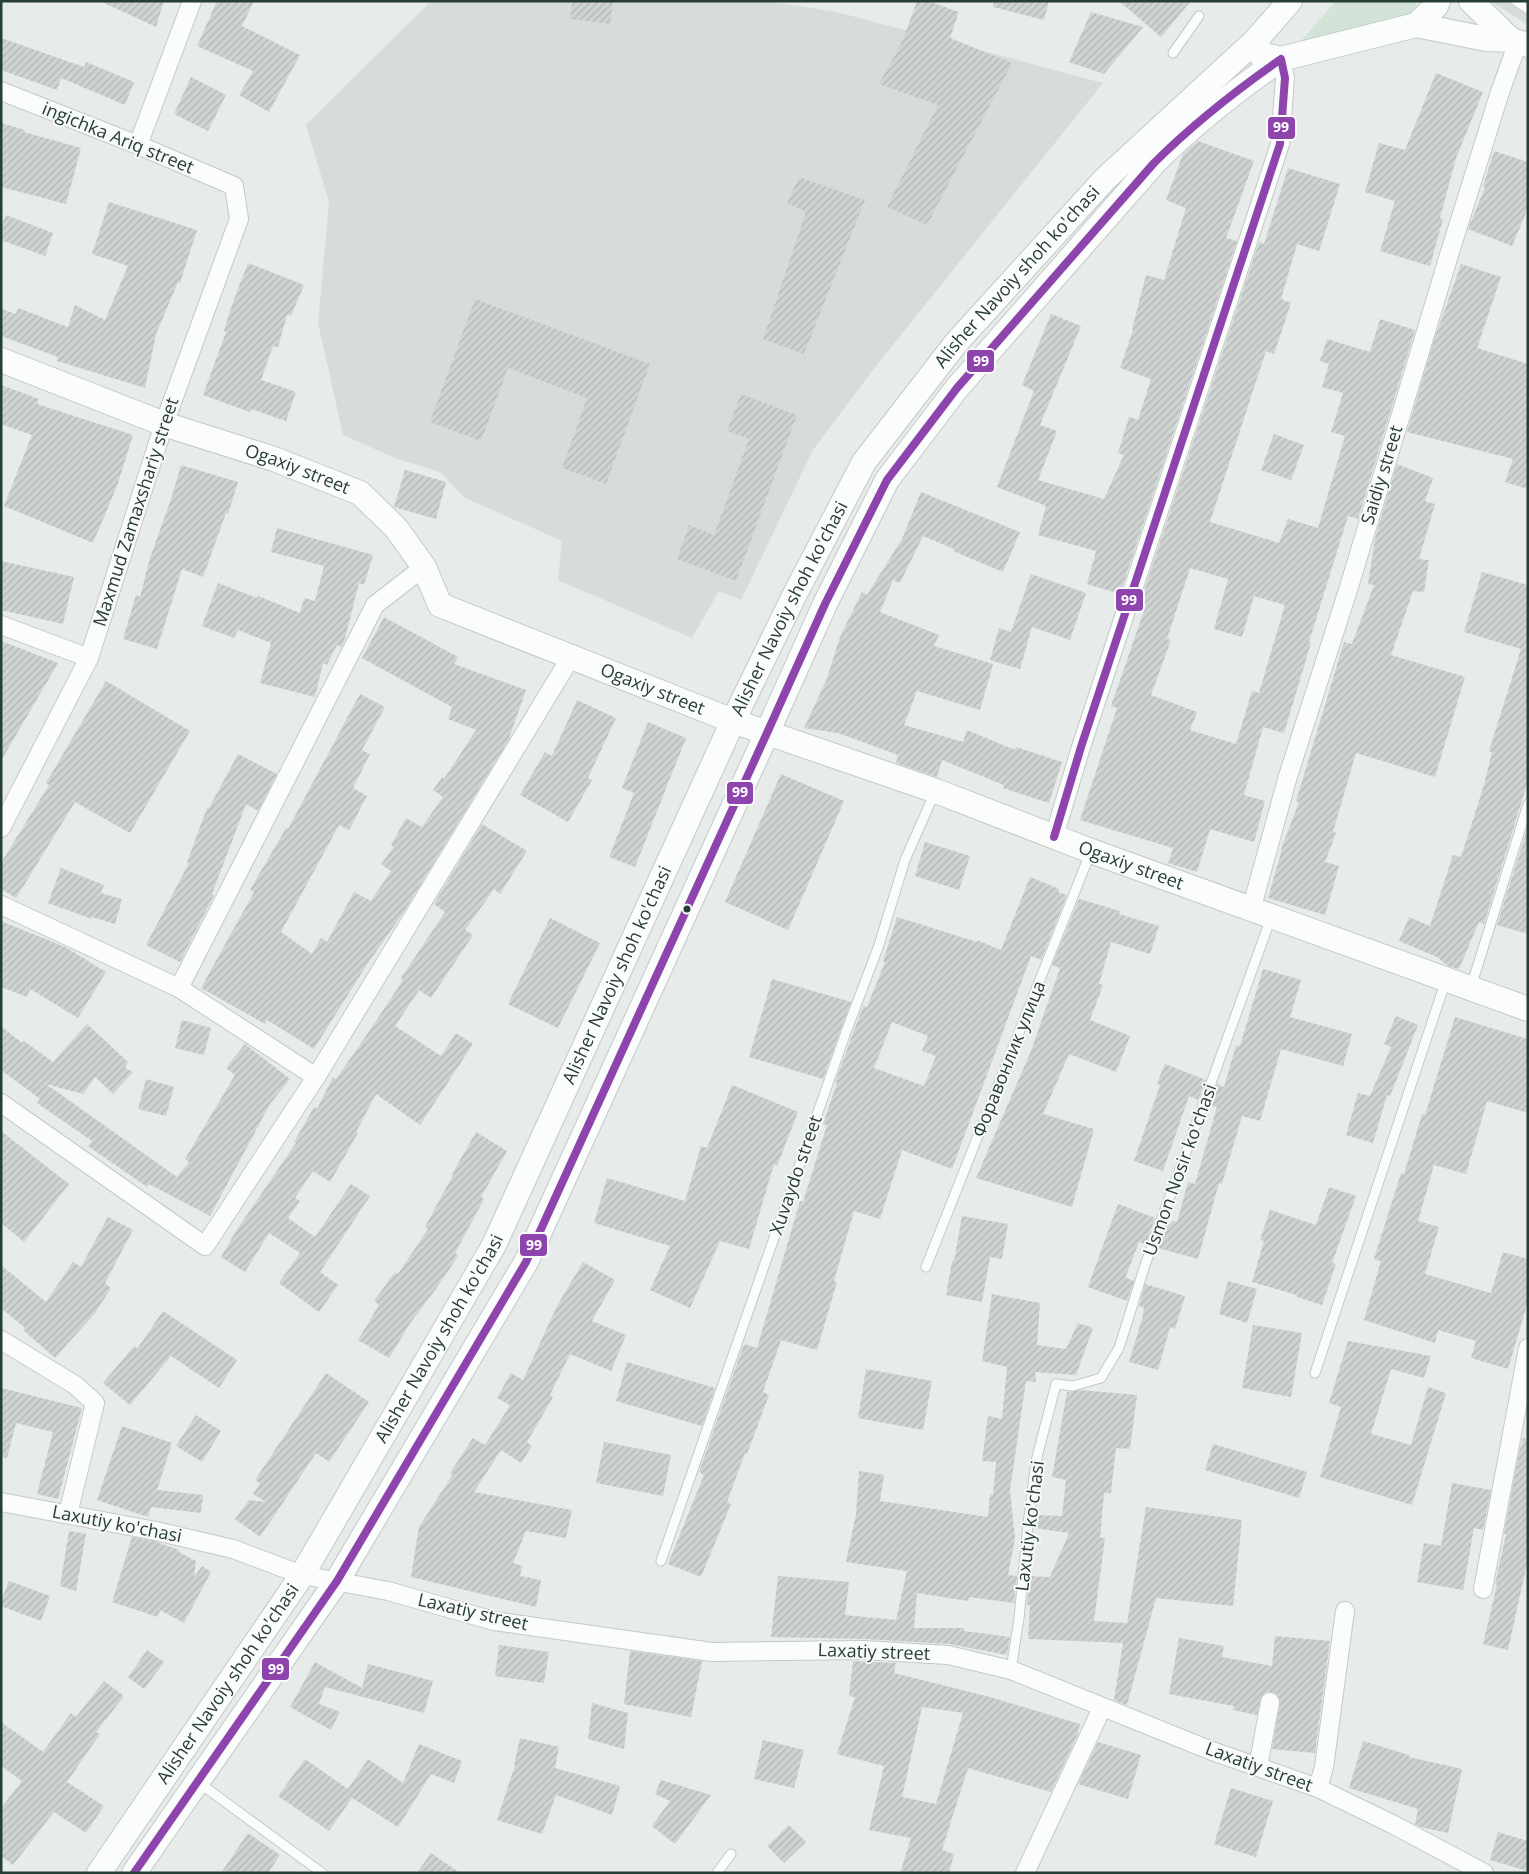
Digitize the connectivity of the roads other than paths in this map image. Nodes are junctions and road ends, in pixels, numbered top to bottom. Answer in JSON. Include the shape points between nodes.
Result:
{"nodes":[{"id":1,"x":192,"y":1,"type":"edge"},
{"id":2,"x":1290,"y":1,"type":"edge"},
{"id":3,"x":1438,"y":1,"type":"edge"},
{"id":4,"x":1471,"y":1,"type":"edge"},
{"id":5,"x":1516,"y":1,"type":"edge"},
{"id":6,"x":1528,"y":9,"type":"edge"},
{"id":7,"x":1199,"y":16,"type":"dead end"},
{"id":8,"x":1416,"y":25,"type":"junction"},
{"id":9,"x":1256,"y":40,"type":"junction"},
{"id":10,"x":1519,"y":43,"type":"edge"},
{"id":11,"x":1173,"y":53,"type":"dead end"},
{"id":12,"x":1281,"y":59,"type":"junction"},
{"id":13,"x":1,"y":91,"type":"edge"},
{"id":14,"x":138,"y":145,"type":"junction"},
{"id":15,"x":234,"y":186,"type":"joint"},
{"id":16,"x":1,"y":360,"type":"edge"},
{"id":17,"x":164,"y":424,"type":"junction"},
{"id":18,"x":424,"y":567,"type":"junction"},
{"id":19,"x":1,"y":625,"type":"edge"},
{"id":20,"x":571,"y":657,"type":"junction"},
{"id":21,"x":89,"y":658,"type":"junction"},
{"id":22,"x":733,"y":721,"type":"junction"},
{"id":23,"x":767,"y":734,"type":"junction"},
{"id":24,"x":936,"y":790,"type":"junction"},
{"id":25,"x":1528,"y":804,"type":"edge"},
{"id":26,"x":1,"y":828,"type":"edge"},
{"id":27,"x":1054,"y":838,"type":"junction"},
{"id":28,"x":1091,"y":851,"type":"junction"},
{"id":29,"x":1,"y":905,"type":"edge"},
{"id":30,"x":1261,"y":913,"type":"junction"},
{"id":31,"x":1446,"y":979,"type":"junction"},
{"id":32,"x":1472,"y":987,"type":"junction"},
{"id":33,"x":179,"y":988,"type":"junction"},
{"id":34,"x":1528,"y":1009,"type":"edge"},
{"id":35,"x":316,"y":1077,"type":"junction"},
{"id":36,"x":1,"y":1103,"type":"edge"},
{"id":37,"x":926,"y":1266,"type":"dead end"},
{"id":38,"x":1,"y":1340,"type":"edge"},
{"id":39,"x":1528,"y":1348,"type":"edge"},
{"id":40,"x":1315,"y":1374,"type":"dead end"},
{"id":41,"x":1056,"y":1384,"type":"joint"},
{"id":42,"x":1,"y":1502,"type":"edge"},
{"id":43,"x":68,"y":1514,"type":"junction"},
{"id":44,"x":661,"y":1561,"type":"dead end"},
{"id":45,"x":302,"y":1575,"type":"junction"},
{"id":46,"x":337,"y":1581,"type":"junction"},
{"id":47,"x":1483,"y":1589,"type":"dead end"},
{"id":48,"x":1345,"y":1611,"type":"dead end"},
{"id":49,"x":1011,"y":1670,"type":"junction"},
{"id":50,"x":1270,"y":1702,"type":"dead end"},
{"id":51,"x":1102,"y":1708,"type":"junction"},
{"id":52,"x":1258,"y":1767,"type":"junction"},
{"id":53,"x":198,"y":1782,"type":"junction"},
{"id":54,"x":1318,"y":1788,"type":"junction"},
{"id":55,"x":731,"y":1854,"type":"dead end"},
{"id":56,"x":100,"y":1873,"type":"edge"},
{"id":57,"x":134,"y":1873,"type":"edge"},
{"id":58,"x":322,"y":1873,"type":"edge"},
{"id":59,"x":717,"y":1873,"type":"edge"},
{"id":60,"x":1025,"y":1873,"type":"edge"},
{"id":61,"x":1484,"y":1873,"type":"edge"}],
"edges":[{"from":1,"to":14,"type":"street"},
{"from":2,"to":9,"type":"main road","name":"Alisher Navoiy shoh ko'chasi"},
{"from":3,"to":8,"type":"main road"},
{"from":4,"to":10,"type":"main road"},
{"from":5,"to":6,"type":"lane"},
{"from":7,"to":11,"type":"lane"},
{"from":8,"to":10,"type":"main road","via":[[1486,40]]},
{"from":8,"to":12,"type":"main road"},
{"from":9,"to":12,"type":"main road","via":[[1260,54]]},
{"from":9,"to":22,"type":"main road","name":"Alisher Navoiy shoh ko'chasi","via":[[1104,175],[956,343],[864,462]]},
{"from":10,"to":30,"type":"street","name":"Saidiy street","via":[[1500,92],[1288,776]]},
{"from":12,"to":23,"type":"main road","name":"Alisher Navoiy shoh ko'chasi","via":[[1232,93],[1154,163],[957,388],[887,480],[825,604]]},
{"from":12,"to":27,"type":"street","via":[[1286,78],[1280,144]]},
{"from":13,"to":14,"type":"street","name":"ingichka Ariq street"},
{"from":14,"to":15,"type":"street","name":"ingichka Ariq street"},
{"from":15,"to":17,"type":"street","name":"Maxmud Zamaxshariy street","via":[[239,219]]},
{"from":16,"to":17,"type":"main road","name":"Ogaxiy street"},
{"from":17,"to":18,"type":"main road","name":"Ogaxiy street","via":[[274,459],[360,493],[396,528]]},
{"from":17,"to":21,"type":"street","name":"Maxmud Zamaxshariy street"},
{"from":18,"to":20,"type":"main road","name":"Ogaxiy street","via":[[440,605]]},
{"from":18,"to":33,"type":"street","via":[[375,605]]},
{"from":19,"to":21,"type":"street"},
{"from":20,"to":22,"type":"main road","name":"Ogaxiy street"},
{"from":20,"to":35,"type":"street"},
{"from":21,"to":26,"type":"street","name":"Maxmud Zamaxshariy street"},
{"from":22,"to":23,"type":"main road","name":"Ogaxiy street"},
{"from":22,"to":45,"type":"main road","name":"Alisher Navoiy shoh ko'chasi","via":[[494,1245]]},
{"from":23,"to":24,"type":"main road","name":"Ogaxiy street"},
{"from":23,"to":46,"type":"main road","name":"Alisher Navoiy shoh ko'chasi","via":[[526,1262]]},
{"from":24,"to":27,"type":"main road","name":"Ogaxiy street"},
{"from":24,"to":44,"type":"lane","name":"Xuvaydo street","via":[[906,860],[879,946]]},
{"from":25,"to":32,"type":"lane"},
{"from":27,"to":28,"type":"main road","name":"Ogaxiy street"},
{"from":28,"to":30,"type":"main road","name":"Ogaxiy street"},
{"from":28,"to":37,"type":"lane","name":"Форавонлик улица"},
{"from":29,"to":33,"type":"street"},
{"from":30,"to":31,"type":"main road","name":"Ogaxiy street"},
{"from":30,"to":41,"type":"lane","name":"Usmon Nosir ko'chasi","via":[[1119,1348],[1101,1378],[1073,1386]]},
{"from":31,"to":32,"type":"main road","name":"Ogaxiy street"},
{"from":31,"to":40,"type":"lane"},
{"from":32,"to":34,"type":"main road","name":"Ogaxiy street"},
{"from":33,"to":35,"type":"street"},
{"from":35,"to":36,"type":"street","via":[[204,1246]]},
{"from":38,"to":43,"type":"street","via":[[75,1385],[95,1403]]},
{"from":39,"to":47,"type":"street"},
{"from":41,"to":49,"type":"lane","name":"Laxutiy ko'chasi","via":[[1036,1461]]},
{"from":42,"to":43,"type":"street","name":"Laxutiy ko'chasi"},
{"from":43,"to":45,"type":"street","name":"Laxatiy street","via":[[156,1530],[232,1549]]},
{"from":45,"to":46,"type":"street","name":"Laxatiy street"},
{"from":45,"to":56,"type":"main road","name":"Alisher Navoiy shoh ko'chasi"},
{"from":46,"to":49,"type":"street","name":"Laxatiy street","via":[[388,1591],[494,1621],[703,1650],[863,1650],[939,1654]]},
{"from":46,"to":53,"type":"main road","name":"Alisher Navoiy shoh ko'chasi"},
{"from":48,"to":54,"type":"street","via":[[1324,1767]]},
{"from":49,"to":51,"type":"street","name":"Laxatiy street"},
{"from":50,"to":52,"type":"street"},
{"from":51,"to":52,"type":"street","name":"Laxatiy street"},
{"from":51,"to":60,"type":"street"},
{"from":52,"to":54,"type":"street","name":"Laxatiy street"},
{"from":53,"to":57,"type":"main road","name":"Alisher Navoiy shoh ko'chasi"},
{"from":53,"to":58,"type":"lane"},
{"from":54,"to":61,"type":"street","name":"Laxatiy street"},
{"from":55,"to":59,"type":"lane"}]}
